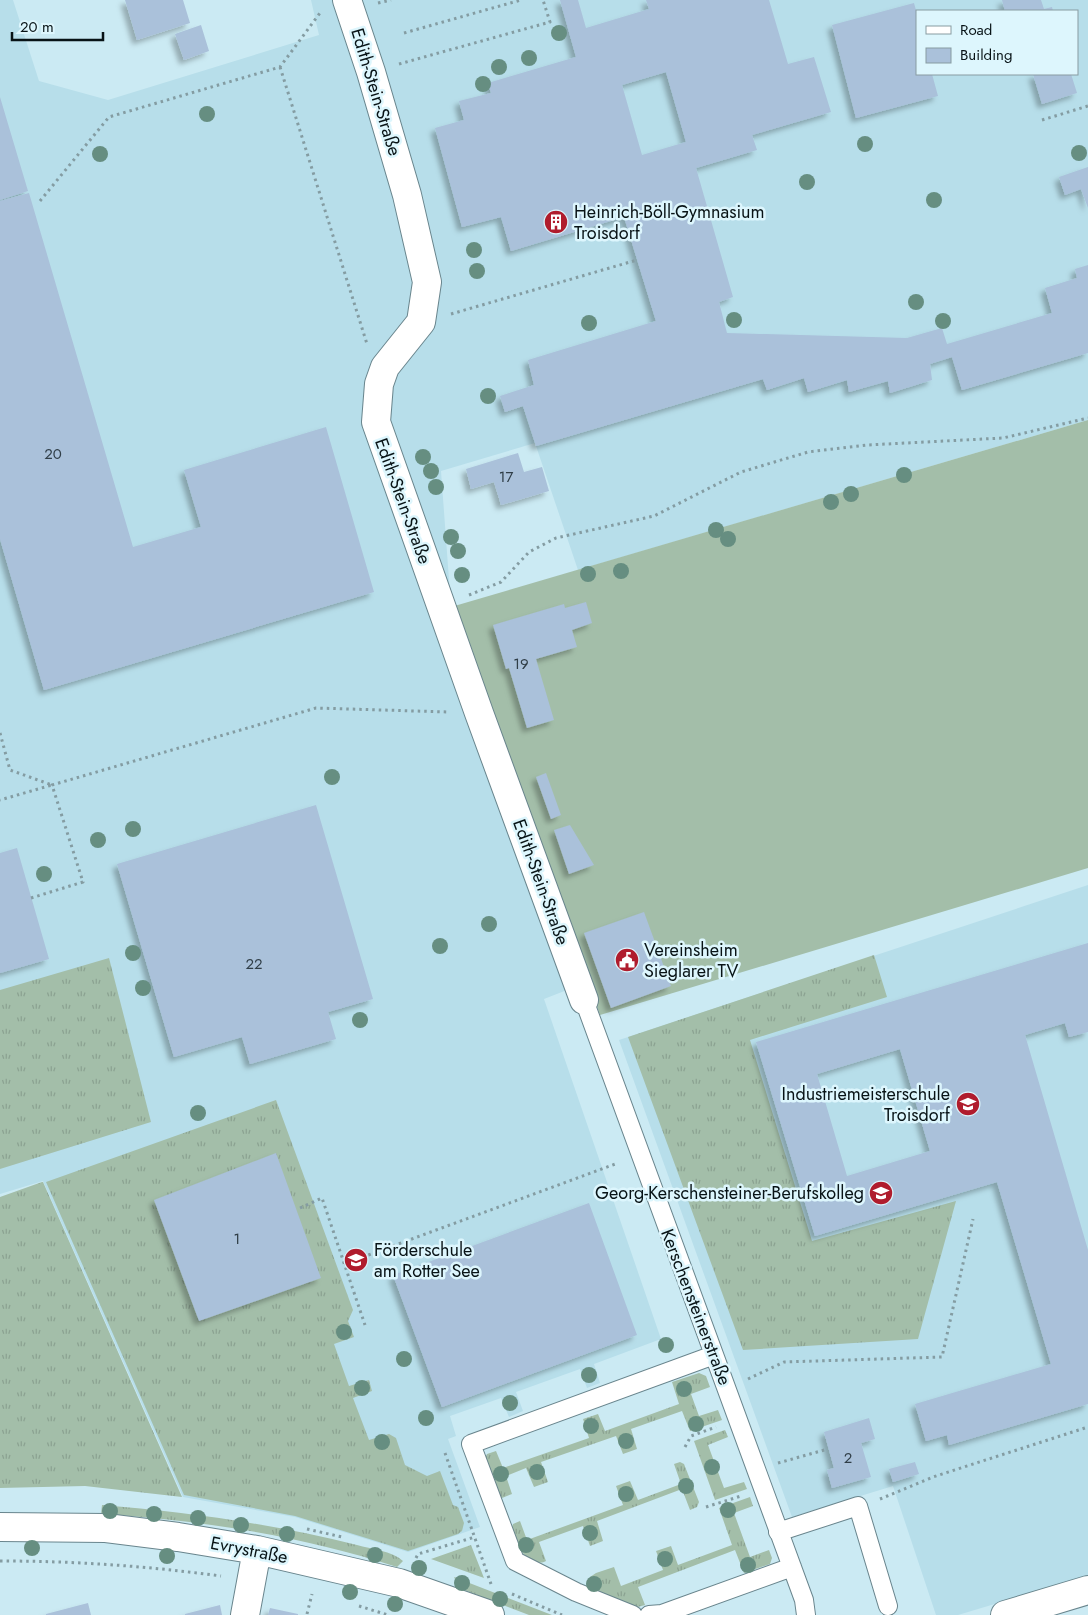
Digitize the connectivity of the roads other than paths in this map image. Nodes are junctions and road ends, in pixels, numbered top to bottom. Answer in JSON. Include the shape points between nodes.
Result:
{"nodes":[{"id":1,"x":335,"y":4,"type":"edge"},
{"id":2,"x":584,"y":1000,"type":"joint"},
{"id":3,"x":714,"y":1355,"type":"junction"},
{"id":4,"x":0,"y":1527,"type":"edge"},
{"id":5,"x":778,"y":1532,"type":"junction"},
{"id":6,"x":257,"y":1550,"type":"junction"},
{"id":7,"x":792,"y":1567,"type":"junction"},
{"id":8,"x":1088,"y":1590,"type":"edge"},
{"id":9,"x":888,"y":1606,"type":"dead end"},
{"id":10,"x":245,"y":1615,"type":"edge"},
{"id":11,"x":490,"y":1615,"type":"edge"},
{"id":12,"x":633,"y":1615,"type":"edge"},
{"id":13,"x":649,"y":1615,"type":"edge"},
{"id":14,"x":806,"y":1615,"type":"edge"},
{"id":15,"x":1005,"y":1615,"type":"edge"}],
"edges":[{"from":1,"to":2,"type":"street","name":"Edith-Stein-Straße","via":[[371,72],[407,195],[427,282],[422,322],[385,367],[379,384],[376,422]]},
{"from":2,"to":3,"type":"lane","name":"Kerschensteinerstraße"},
{"from":3,"to":5,"type":"lane","name":"Kerschensteinerstraße"},
{"from":3,"to":12,"type":"lane","via":[[472,1444],[515,1561],[576,1592]]},
{"from":4,"to":6,"type":"street","name":"Evrystraße","via":[[106,1528]]},
{"from":5,"to":7,"type":"lane","name":"Kerschensteinerstraße"},
{"from":5,"to":9,"type":"lane","via":[[858,1506]]},
{"from":6,"to":10,"type":"street"},
{"from":6,"to":11,"type":"street","name":"Evrystraße","via":[[399,1582]]},
{"from":7,"to":13,"type":"lane","via":[[662,1614]]},
{"from":7,"to":14,"type":"lane","name":"Kerschensteinerstraße"},
{"from":8,"to":15,"type":"street"}]}
